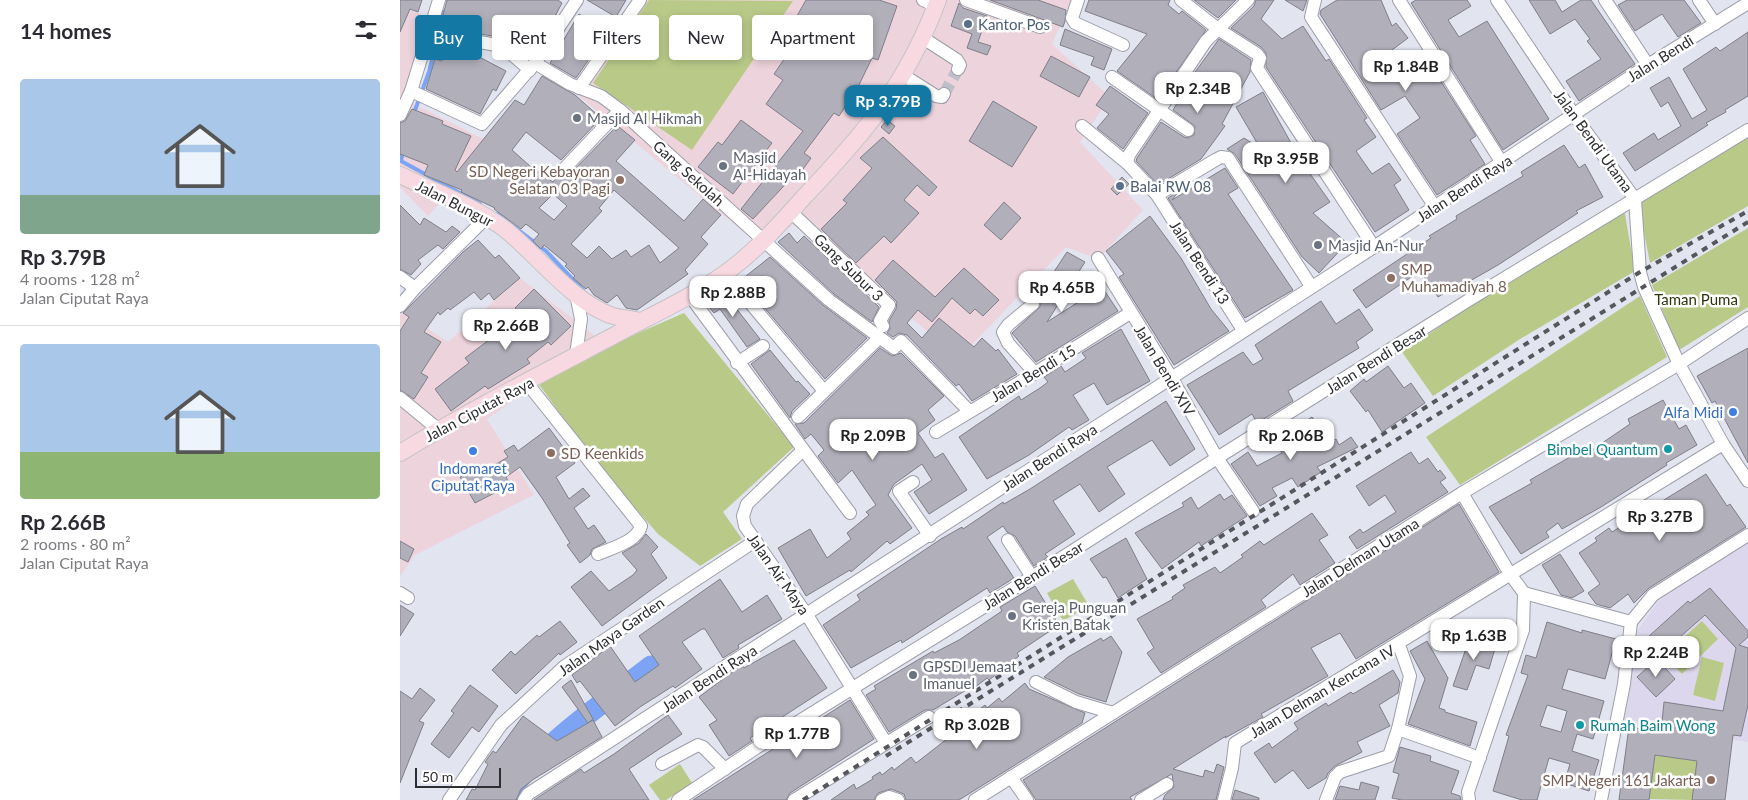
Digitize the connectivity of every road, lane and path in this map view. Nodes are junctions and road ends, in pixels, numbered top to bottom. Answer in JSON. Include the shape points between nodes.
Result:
{"nodes":[{"id":1,"x":439,"y":0,"type":"edge"},
{"id":2,"x":577,"y":0,"type":"edge"},
{"id":3,"x":640,"y":0,"type":"edge"},
{"id":4,"x":966,"y":0,"type":"edge"},
{"id":5,"x":1078,"y":0,"type":"edge"},
{"id":6,"x":1181,"y":0,"type":"edge"},
{"id":7,"x":1248,"y":0,"type":"edge"},
{"id":8,"x":1315,"y":0,"type":"edge"},
{"id":9,"x":1399,"y":0,"type":"edge"},
{"id":10,"x":1497,"y":0,"type":"edge"},
{"id":11,"x":1605,"y":0,"type":"edge"},
{"id":12,"x":1699,"y":0,"type":"edge"},
{"id":13,"x":932,"y":2,"type":"edge"},
{"id":14,"x":1748,"y":3,"type":"edge"},
{"id":15,"x":436,"y":15,"type":"edge"},
{"id":16,"x":1715,"y":24,"type":"junction"},
{"id":17,"x":1040,"y":27,"type":"dead end"},
{"id":18,"x":1218,"y":29,"type":"junction"},
{"id":19,"x":923,"y":38,"type":"junction"},
{"id":20,"x":482,"y":43,"type":"edge"},
{"id":21,"x":1123,"y":45,"type":"dead end"},
{"id":22,"x":421,"y":60,"type":"edge"},
{"id":23,"x":1648,"y":65,"type":"junction"},
{"id":24,"x":533,"y":67,"type":"junction"},
{"id":25,"x":958,"y":68,"type":"dead end"},
{"id":26,"x":903,"y":76,"type":"junction"},
{"id":27,"x":1112,"y":77,"type":"dead end"},
{"id":28,"x":579,"y":88,"type":"junction"},
{"id":29,"x":411,"y":91,"type":"junction"},
{"id":30,"x":944,"y":94,"type":"dead end"},
{"id":31,"x":1160,"y":109,"type":"junction"},
{"id":32,"x":620,"y":110,"type":"junction"},
{"id":33,"x":400,"y":115,"type":"edge"},
{"id":34,"x":1574,"y":115,"type":"junction"},
{"id":35,"x":1082,"y":126,"type":"dead end"},
{"id":36,"x":1188,"y":130,"type":"dead end"},
{"id":37,"x":1748,"y":130,"type":"edge"},
{"id":38,"x":1127,"y":163,"type":"junction"},
{"id":39,"x":1502,"y":163,"type":"junction"},
{"id":40,"x":563,"y":170,"type":"dead end"},
{"id":41,"x":400,"y":175,"type":"edge"},
{"id":42,"x":1157,"y":195,"type":"junction"},
{"id":43,"x":1635,"y":199,"type":"junction"},
{"id":44,"x":1435,"y":207,"type":"junction"},
{"id":45,"x":791,"y":212,"type":"junction"},
{"id":46,"x":487,"y":217,"type":"junction"},
{"id":47,"x":764,"y":240,"type":"junction"},
{"id":48,"x":1374,"y":247,"type":"junction"},
{"id":49,"x":1098,"y":258,"type":"dead end"},
{"id":50,"x":724,"y":273,"type":"junction"},
{"id":51,"x":400,"y":278,"type":"edge"},
{"id":52,"x":1311,"y":286,"type":"junction"},
{"id":53,"x":414,"y":288,"type":"junction"},
{"id":54,"x":576,"y":294,"type":"junction"},
{"id":55,"x":690,"y":296,"type":"junction"},
{"id":56,"x":1033,"y":304,"type":"dead end"},
{"id":57,"x":400,"y":306,"type":"edge"},
{"id":58,"x":1130,"y":314,"type":"junction"},
{"id":59,"x":1748,"y":318,"type":"edge"},
{"id":60,"x":640,"y":322,"type":"junction"},
{"id":61,"x":883,"y":326,"type":"dead end"},
{"id":62,"x":1243,"y":330,"type":"junction"},
{"id":63,"x":879,"y":338,"type":"junction"},
{"id":64,"x":763,"y":346,"type":"dead end"},
{"id":65,"x":576,"y":356,"type":"junction"},
{"id":66,"x":737,"y":363,"type":"junction"},
{"id":67,"x":1679,"y":364,"type":"junction"},
{"id":68,"x":1035,"y":373,"type":"junction"},
{"id":69,"x":1171,"y":377,"type":"junction"},
{"id":70,"x":528,"y":383,"type":"junction"},
{"id":71,"x":824,"y":391,"type":"junction"},
{"id":72,"x":400,"y":398,"type":"edge"},
{"id":73,"x":969,"y":411,"type":"junction"},
{"id":74,"x":798,"y":417,"type":"dead end"},
{"id":75,"x":439,"y":430,"type":"junction"},
{"id":76,"x":936,"y":432,"type":"dead end"},
{"id":77,"x":1723,"y":444,"type":"junction"},
{"id":78,"x":802,"y":450,"type":"junction"},
{"id":79,"x":400,"y":453,"type":"edge"},
{"id":80,"x":1217,"y":458,"type":"junction"},
{"id":81,"x":1748,"y":481,"type":"edge"},
{"id":82,"x":913,"y":482,"type":"dead end"},
{"id":83,"x":1462,"y":493,"type":"junction"},
{"id":84,"x":1254,"y":511,"type":"dead end"},
{"id":85,"x":850,"y":513,"type":"dead end"},
{"id":86,"x":1748,"y":535,"type":"edge"},
{"id":87,"x":930,"y":536,"type":"junction"},
{"id":88,"x":1008,"y":540,"type":"dead end"},
{"id":89,"x":755,"y":541,"type":"junction"},
{"id":90,"x":598,"y":554,"type":"dead end"},
{"id":91,"x":1510,"y":574,"type":"junction"},
{"id":92,"x":1032,"y":577,"type":"junction"},
{"id":93,"x":1524,"y":593,"type":"junction"},
{"id":94,"x":807,"y":615,"type":"junction"},
{"id":95,"x":1631,"y":622,"type":"junction"},
{"id":96,"x":1399,"y":644,"type":"junction"},
{"id":97,"x":1036,"y":682,"type":"dead end"},
{"id":98,"x":853,"y":687,"type":"junction"},
{"id":99,"x":1113,"y":713,"type":"junction"},
{"id":100,"x":929,"y":717,"type":"dead end"},
{"id":101,"x":1398,"y":729,"type":"junction"},
{"id":102,"x":886,"y":743,"type":"junction"},
{"id":103,"x":1480,"y":758,"type":"junction"},
{"id":104,"x":662,"y":764,"type":"dead end"},
{"id":105,"x":725,"y":769,"type":"junction"},
{"id":106,"x":1011,"y":777,"type":"junction"},
{"id":107,"x":1167,"y":784,"type":"dead end"},
{"id":108,"x":449,"y":800,"type":"edge"},
{"id":109,"x":524,"y":800,"type":"edge"},
{"id":110,"x":678,"y":800,"type":"edge"},
{"id":111,"x":794,"y":800,"type":"edge"},
{"id":112,"x":882,"y":800,"type":"edge"},
{"id":113,"x":898,"y":800,"type":"edge"},
{"id":114,"x":975,"y":800,"type":"edge"},
{"id":115,"x":1027,"y":800,"type":"edge"},
{"id":116,"x":1141,"y":800,"type":"edge"},
{"id":117,"x":1224,"y":800,"type":"edge"},
{"id":118,"x":1326,"y":800,"type":"edge"},
{"id":119,"x":1469,"y":800,"type":"edge"},
{"id":120,"x":1601,"y":800,"type":"edge"}],
"edges":[{"from":1,"to":15,"type":"street"},
{"from":2,"to":24,"type":"street"},
{"from":3,"to":28,"type":"street"},
{"from":4,"to":17,"type":"street"},
{"from":5,"to":21,"type":"street","via":[[1072,18],[1075,22]]},
{"from":6,"to":18,"type":"street"},
{"from":7,"to":18,"type":"street"},
{"from":8,"to":44,"type":"street","via":[[1310,17]]},
{"from":9,"to":39,"type":"street"},
{"from":10,"to":34,"type":"street","name":"Jalan Bendi Utama"},
{"from":11,"to":23,"type":"street"},
{"from":12,"to":16,"type":"street"},
{"from":13,"to":19,"type":"main road","name":"Jalan Ciputat Raya"},
{"from":14,"to":16,"type":"street","name":"Jalan Bendi"},
{"from":16,"to":23,"type":"street","name":"Jalan Bendi"},
{"from":18,"to":31,"type":"street","via":[[1206,41]]},
{"from":18,"to":48,"type":"street","via":[[1260,58],[1257,68]]},
{"from":19,"to":25,"type":"street","via":[[957,60]]},
{"from":19,"to":26,"type":"main road","name":"Jalan Ciputat Raya"},
{"from":20,"to":24,"type":"street","name":"Gang Sekolah","via":[[502,46]]},
{"from":22,"to":29,"type":"street"},
{"from":23,"to":34,"type":"street","name":"Jalan Bendi"},
{"from":24,"to":28,"type":"street","name":"Gang Sekolah"},
{"from":24,"to":29,"type":"street","via":[[482,124]]},
{"from":26,"to":30,"type":"street","via":[[936,96]]},
{"from":26,"to":45,"type":"main road","name":"Jalan Ciputat Raya","via":[[857,141]]},
{"from":27,"to":31,"type":"street"},
{"from":28,"to":32,"type":"street","name":"Gang Sekolah","via":[[601,96]]},
{"from":29,"to":33,"type":"street"},
{"from":31,"to":36,"type":"street"},
{"from":31,"to":38,"type":"street"},
{"from":32,"to":40,"type":"street"},
{"from":32,"to":47,"type":"street","name":"Gang Sekolah"},
{"from":34,"to":39,"type":"street","name":"Jalan Bendi Raya"},
{"from":34,"to":43,"type":"street","name":"Jalan Bendi Utama"},
{"from":35,"to":38,"type":"street","name":"Jalan Bendi 13"},
{"from":37,"to":43,"type":"street","name":"Jalan Bendi Besar"},
{"from":38,"to":42,"type":"street","name":"Jalan Bendi 13"},
{"from":39,"to":44,"type":"street","name":"Jalan Bendi Raya"},
{"from":41,"to":46,"type":"main road","name":"Jalan Bungur"},
{"from":42,"to":52,"type":"street","via":[[1217,159],[1228,158]]},
{"from":42,"to":62,"type":"street","name":"Jalan Bendi 13"},
{"from":43,"to":67,"type":"street","name":"Jalan Bendi Utama","via":[[1640,272]]},
{"from":43,"to":80,"type":"street","name":"Jalan Bendi Besar"},
{"from":44,"to":48,"type":"street","name":"Jalan Bendi Raya"},
{"from":45,"to":47,"type":"main road","name":"Jalan Ciputat Raya"},
{"from":45,"to":61,"type":"street","name":"Gang Subur 3","via":[[889,305],[880,322]]},
{"from":46,"to":53,"type":"street"},
{"from":46,"to":54,"type":"main road","name":"Jalan Bungur","via":[[533,253]]},
{"from":47,"to":50,"type":"main road","name":"Jalan Ciputat Raya"},
{"from":47,"to":63,"type":"street","name":"Gang Sekolah","via":[[829,300]]},
{"from":48,"to":52,"type":"street","name":"Jalan Bendi Raya"},
{"from":49,"to":58,"type":"street","name":"Jalan Bendi XIV"},
{"from":50,"to":55,"type":"main road","name":"Jalan Ciputat Raya"},
{"from":50,"to":71,"type":"street"},
{"from":51,"to":53,"type":"street"},
{"from":52,"to":62,"type":"street","name":"Jalan Bendi Raya"},
{"from":53,"to":57,"type":"street"},
{"from":54,"to":60,"type":"main road","name":"Jalan Bungur","via":[[610,315]]},
{"from":54,"to":65,"type":"street","via":[[582,320]]},
{"from":55,"to":60,"type":"main road","name":"Jalan Ciputat Raya"},
{"from":55,"to":66,"type":"street"},
{"from":56,"to":68,"type":"street","via":[[1003,332],[1008,343]]},
{"from":58,"to":68,"type":"street","name":"Jalan Bendi 15"},
{"from":58,"to":69,"type":"street","name":"Jalan Bendi XIV"},
{"from":59,"to":67,"type":"street","name":"Jalan Delman Utama"},
{"from":60,"to":65,"type":"main road","name":"Jalan Ciputat Raya"},
{"from":62,"to":69,"type":"street","name":"Jalan Bendi Raya"},
{"from":63,"to":71,"type":"street"},
{"from":63,"to":73,"type":"street","via":[[894,348],[901,341]]},
{"from":64,"to":66,"type":"street"},
{"from":65,"to":70,"type":"main road","name":"Jalan Ciputat Raya"},
{"from":66,"to":78,"type":"street"},
{"from":67,"to":77,"type":"street","name":"Jalan Bendi Utama"},
{"from":67,"to":83,"type":"street","name":"Jalan Delman Utama"},
{"from":68,"to":73,"type":"street","name":"Jalan Bendi 15"},
{"from":69,"to":80,"type":"street","name":"Jalan Bendi XIV"},
{"from":69,"to":87,"type":"street","name":"Jalan Bendi Raya"},
{"from":70,"to":75,"type":"main road","name":"Jalan Ciputat Raya"},
{"from":70,"to":90,"type":"street","via":[[641,526],[639,533],[630,539]]},
{"from":71,"to":74,"type":"street"},
{"from":72,"to":75,"type":"street"},
{"from":73,"to":76,"type":"street","name":"Jalan Bendi 15"},
{"from":75,"to":79,"type":"main road","name":"Jalan Ciputat Raya"},
{"from":77,"to":81,"type":"street","name":"Jalan Bendi Utama"},
{"from":77,"to":91,"type":"street","name":"Jalan Delman Kencana IV"},
{"from":78,"to":85,"type":"street"},
{"from":78,"to":89,"type":"street","name":"Jalan Air Maya","via":[[748,504],[743,516],[745,526]]},
{"from":80,"to":84,"type":"street","name":"Jalan Bendi XIV"},
{"from":80,"to":92,"type":"street","name":"Jalan Bendi Besar"},
{"from":82,"to":87,"type":"street","via":[[900,491]]},
{"from":83,"to":91,"type":"street"},
{"from":83,"to":99,"type":"street","name":"Jalan Delman Utama"},
{"from":86,"to":95,"type":"street","via":[[1653,595]]},
{"from":87,"to":94,"type":"street","name":"Jalan Bendi Raya"},
{"from":88,"to":92,"type":"street"},
{"from":89,"to":94,"type":"street","name":"Jalan Air Maya"},
{"from":89,"to":108,"type":"street","name":"Jalan Maya Garden","via":[[565,666],[501,725]]},
{"from":91,"to":93,"type":"street"},
{"from":91,"to":96,"type":"street","name":"Jalan Delman Kencana IV"},
{"from":92,"to":98,"type":"street","name":"Jalan Bendi Besar"},
{"from":93,"to":95,"type":"street"},
{"from":93,"to":103,"type":"street","via":[[1523,630]]},
{"from":94,"to":98,"type":"street","name":"Jalan Air Maya"},
{"from":94,"to":109,"type":"street","name":"Jalan Bendi Raya","via":[[528,794]]},
{"from":95,"to":120,"type":"street","via":[[1624,684]]},
{"from":96,"to":101,"type":"street","via":[[1410,676]]},
{"from":96,"to":117,"type":"street","name":"Jalan Delman Kencana IV","via":[[1235,744]]},
{"from":97,"to":99,"type":"street","via":[[1076,702]]},
{"from":98,"to":102,"type":"street","name":"Jalan Air Maya"},
{"from":98,"to":105,"type":"street","name":"Jalan Bendi Besar"},
{"from":99,"to":106,"type":"street","name":"Jalan Delman Utama"},
{"from":100,"to":102,"type":"street"},
{"from":101,"to":103,"type":"street"},
{"from":101,"to":118,"type":"street","via":[[1388,756],[1340,772]]},
{"from":102,"to":111,"type":"street"},
{"from":103,"to":119,"type":"street","via":[[1468,792]]},
{"from":104,"to":105,"type":"street","via":[[698,745]]},
{"from":105,"to":110,"type":"street","name":"Jalan Bendi Besar"},
{"from":106,"to":114,"type":"street","name":"Jalan Delman Utama"},
{"from":106,"to":115,"type":"street"},
{"from":107,"to":116,"type":"street"},
{"from":112,"to":113,"type":"street","via":[[889,797]]}]}
